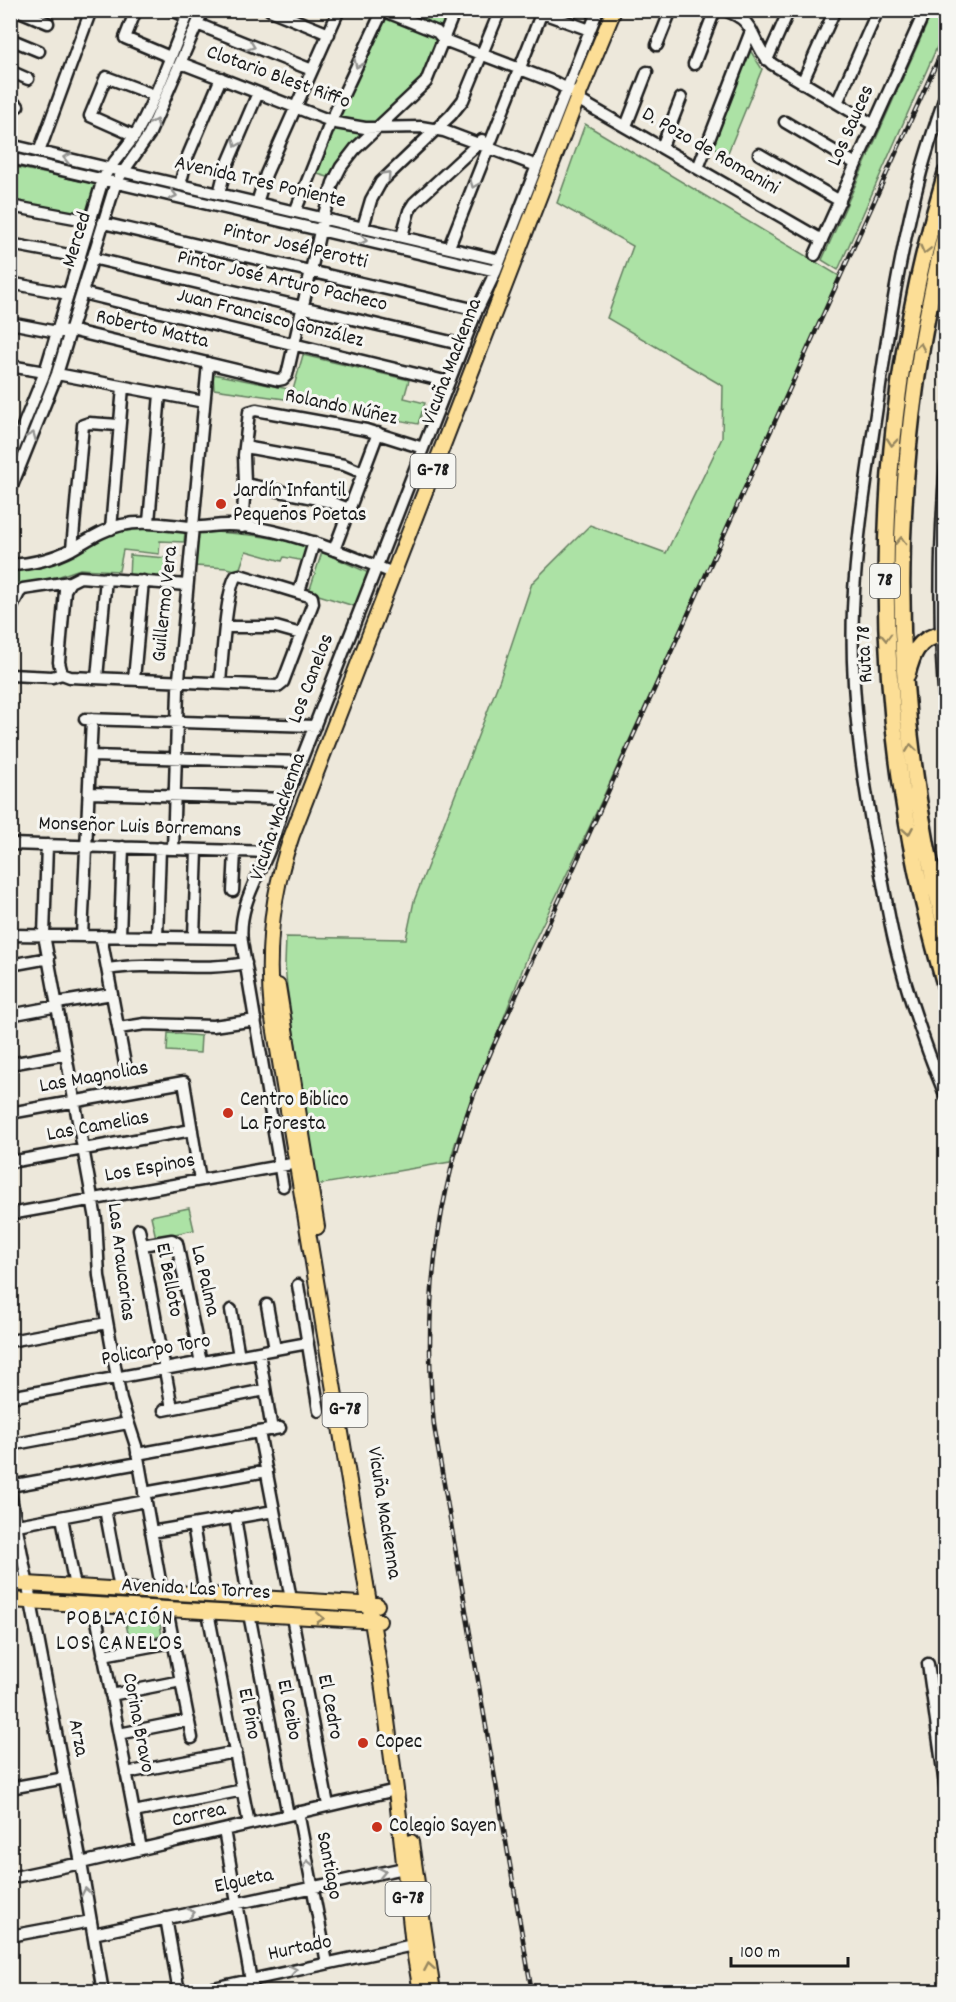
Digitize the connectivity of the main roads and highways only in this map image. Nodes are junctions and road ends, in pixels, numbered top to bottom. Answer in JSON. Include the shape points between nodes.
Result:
{"nodes":[{"id":1,"x":614,"y":10,"type":"edge"},
{"id":2,"x":945,"y":173,"type":"edge"},
{"id":3,"x":945,"y":231,"type":"edge"},
{"id":4,"x":940,"y":635,"type":"road end"},
{"id":5,"x":904,"y":683,"type":"junction"},
{"id":6,"x":945,"y":931,"type":"edge"},
{"id":7,"x":945,"y":988,"type":"edge"},
{"id":8,"x":10,"y":1583,"type":"edge"},
{"id":9,"x":10,"y":1600,"type":"edge"},
{"id":10,"x":373,"y":1604,"type":"junction"},
{"id":11,"x":375,"y":1621,"type":"junction"},
{"id":12,"x":421,"y":1992,"type":"edge"},
{"id":13,"x":433,"y":1992,"type":"edge"}],
"edges":[{"from":1,"to":10,"type":"main road","name":"Vicuña Mackenna","number":"G-78","via":[[574,94],[287,847],[276,889],[270,936],[272,1012],[301,1162]]},
{"from":2,"to":7,"type":"highway","name":"Ruta 78","number":"78","one_way":true,"via":[[916,289],[898,388],[885,582],[889,687],[901,790],[920,893]]},
{"from":5,"to":3,"type":"highway","name":"Ruta 78","number":"78","one_way":true,"via":[[901,555],[907,449],[920,350]]},
{"from":4,"to":5,"type":"highway","via":[[925,639],[916,649]]},
{"from":6,"to":5,"type":"highway","name":"Ruta 78","number":"78","one_way":true,"via":[[920,814]]},
{"from":8,"to":10,"type":"main road","name":"Avenida Las Torres"},
{"from":9,"to":11,"type":"main road","name":"Avenida Las Torres","one_way":true},
{"from":10,"to":11,"type":"main road","name":"Vicuña Mackenna","number":"G-78"},
{"from":11,"to":12,"type":"main road","name":"Vicuña Mackenna","number":"G-78"},
{"from":13,"to":11,"type":"main road","name":"Vicuña Mackenna","number":"G-78","one_way":true}]}
